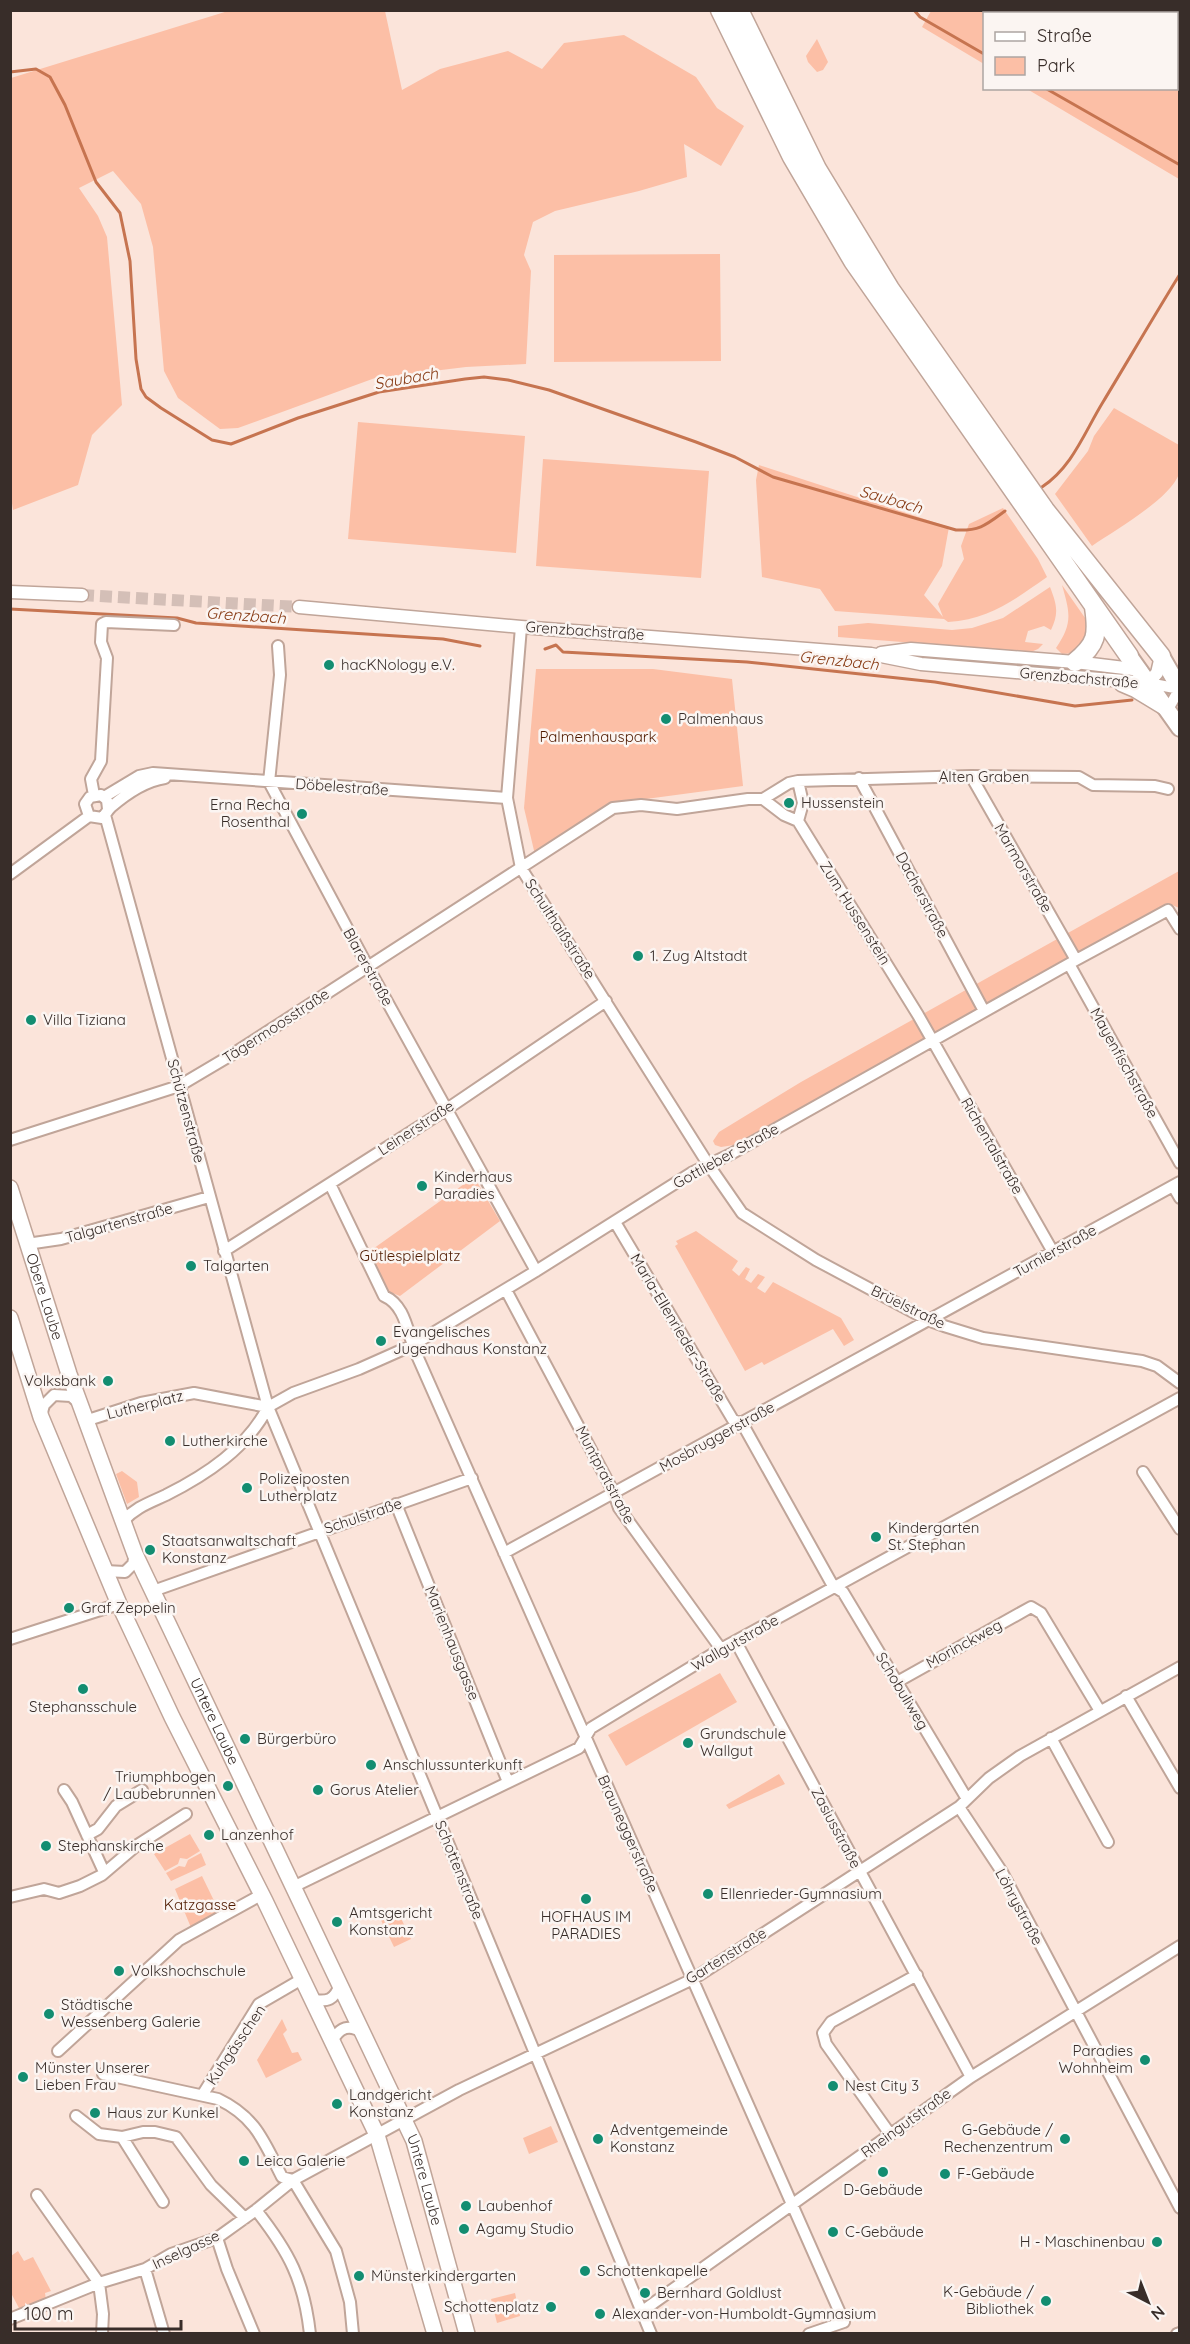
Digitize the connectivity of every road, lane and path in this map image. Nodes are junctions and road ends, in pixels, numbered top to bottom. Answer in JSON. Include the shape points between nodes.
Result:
{"nodes":[{"id":1,"x":720,"y":10,"type":"edge"},
{"id":2,"x":739,"y":10,"type":"edge"},
{"id":3,"x":10,"y":592,"type":"edge"},
{"id":4,"x":82,"y":595,"type":"tunnel mouth"},
{"id":5,"x":1093,"y":606,"type":"junction"},
{"id":6,"x":299,"y":607,"type":"tunnel mouth"},
{"id":7,"x":174,"y":625,"type":"dead end"},
{"id":8,"x":521,"y":627,"type":"junction"},
{"id":9,"x":278,"y":645,"type":"dead end"},
{"id":10,"x":871,"y":654,"type":"junction"},
{"id":11,"x":1075,"y":662,"type":"junction"},
{"id":12,"x":1164,"y":677,"type":"edge"},
{"id":13,"x":1108,"y":681,"type":"junction"},
{"id":14,"x":1167,"y":711,"type":"junction"},
{"id":15,"x":1179,"y":728,"type":"edge"},
{"id":16,"x":177,"y":776,"type":"junction"},
{"id":17,"x":971,"y":776,"type":"junction"},
{"id":18,"x":859,"y":778,"type":"junction"},
{"id":19,"x":798,"y":781,"type":"junction"},
{"id":20,"x":269,"y":782,"type":"junction"},
{"id":21,"x":1168,"y":789,"type":"dead end"},
{"id":22,"x":99,"y":796,"type":"junction"},
{"id":23,"x":507,"y":798,"type":"junction"},
{"id":24,"x":763,"y":799,"type":"junction"},
{"id":25,"x":107,"y":812,"type":"junction"},
{"id":26,"x":89,"y":816,"type":"junction"},
{"id":27,"x":798,"y":821,"type":"junction"},
{"id":28,"x":521,"y":868,"type":"junction"},
{"id":29,"x":10,"y":874,"type":"edge"},
{"id":30,"x":1178,"y":924,"type":"edge"},
{"id":31,"x":1072,"y":962,"type":"junction"},
{"id":32,"x":368,"y":967,"type":"junction"},
{"id":33,"x":606,"y":1001,"type":"junction"},
{"id":34,"x":984,"y":1011,"type":"junction"},
{"id":35,"x":932,"y":1041,"type":"junction"},
{"id":36,"x":179,"y":1086,"type":"junction"},
{"id":37,"x":447,"y":1109,"type":"junction"},
{"id":38,"x":10,"y":1140,"type":"edge"},
{"id":39,"x":1179,"y":1163,"type":"edge"},
{"id":40,"x":708,"y":1164,"type":"junction"},
{"id":41,"x":330,"y":1184,"type":"junction"},
{"id":42,"x":1176,"y":1184,"type":"edge"},
{"id":43,"x":10,"y":1188,"type":"edge"},
{"id":44,"x":209,"y":1197,"type":"junction"},
{"id":45,"x":1179,"y":1198,"type":"edge"},
{"id":46,"x":615,"y":1222,"type":"junction"},
{"id":47,"x":27,"y":1244,"type":"junction"},
{"id":48,"x":224,"y":1251,"type":"junction"},
{"id":49,"x":1053,"y":1252,"type":"junction"},
{"id":50,"x":536,"y":1271,"type":"junction"},
{"id":51,"x":506,"y":1290,"type":"junction"},
{"id":52,"x":10,"y":1318,"type":"edge"},
{"id":53,"x":930,"y":1321,"type":"junction"},
{"id":54,"x":413,"y":1345,"type":"junction"},
{"id":55,"x":1179,"y":1383,"type":"edge"},
{"id":56,"x":1179,"y":1398,"type":"edge"},
{"id":57,"x":79,"y":1403,"type":"junction"},
{"id":58,"x":267,"y":1407,"type":"junction"},
{"id":59,"x":41,"y":1417,"type":"junction"},
{"id":60,"x":85,"y":1421,"type":"junction"},
{"id":61,"x":742,"y":1423,"type":"junction"},
{"id":62,"x":1143,"y":1472,"type":"dead end"},
{"id":63,"x":472,"y":1478,"type":"junction"},
{"id":64,"x":614,"y":1493,"type":"junction"},
{"id":65,"x":396,"y":1504,"type":"junction"},
{"id":66,"x":123,"y":1521,"type":"junction"},
{"id":67,"x":1179,"y":1529,"type":"edge"},
{"id":68,"x":319,"y":1531,"type":"junction"},
{"id":69,"x":504,"y":1552,"type":"junction"},
{"id":70,"x":135,"y":1554,"type":"junction"},
{"id":71,"x":105,"y":1571,"type":"junction"},
{"id":72,"x":833,"y":1587,"type":"junction"},
{"id":73,"x":153,"y":1591,"type":"junction"},
{"id":74,"x":119,"y":1604,"type":"junction"},
{"id":75,"x":10,"y":1640,"type":"edge"},
{"id":76,"x":736,"y":1642,"type":"junction"},
{"id":77,"x":721,"y":1649,"type":"junction"},
{"id":78,"x":1179,"y":1667,"type":"edge"},
{"id":79,"x":897,"y":1682,"type":"junction"},
{"id":80,"x":1126,"y":1696,"type":"junction"},
{"id":81,"x":1100,"y":1711,"type":"junction"},
{"id":82,"x":585,"y":1738,"type":"junction"},
{"id":83,"x":1051,"y":1738,"type":"junction"},
{"id":84,"x":508,"y":1782,"type":"junction"},
{"id":85,"x":1179,"y":1788,"type":"edge"},
{"id":86,"x":64,"y":1790,"type":"dead end"},
{"id":87,"x":142,"y":1790,"type":"dead end"},
{"id":88,"x":963,"y":1803,"type":"junction"},
{"id":89,"x":186,"y":1814,"type":"dead end"},
{"id":90,"x":437,"y":1817,"type":"junction"},
{"id":91,"x":87,"y":1835,"type":"junction"},
{"id":92,"x":1108,"y":1842,"type":"dead end"},
{"id":93,"x":860,"y":1871,"type":"junction"},
{"id":94,"x":104,"y":1872,"type":"junction"},
{"id":95,"x":293,"y":1887,"type":"junction"},
{"id":96,"x":261,"y":1894,"type":"junction"},
{"id":97,"x":10,"y":1897,"type":"edge"},
{"id":98,"x":1179,"y":1946,"type":"edge"},
{"id":99,"x":917,"y":1975,"type":"junction"},
{"id":100,"x":302,"y":1979,"type":"junction"},
{"id":101,"x":693,"y":1979,"type":"junction"},
{"id":102,"x":340,"y":1985,"type":"junction"},
{"id":103,"x":313,"y":2000,"type":"junction"},
{"id":104,"x":1074,"y":2011,"type":"junction"},
{"id":105,"x":363,"y":2032,"type":"junction"},
{"id":106,"x":332,"y":2041,"type":"junction"},
{"id":107,"x":58,"y":2051,"type":"dead end"},
{"id":108,"x":535,"y":2053,"type":"junction"},
{"id":109,"x":103,"y":2074,"type":"dead end"},
{"id":110,"x":971,"y":2077,"type":"junction"},
{"id":111,"x":203,"y":2094,"type":"junction"},
{"id":112,"x":76,"y":2116,"type":"dead end"},
{"id":113,"x":404,"y":2120,"type":"junction"},
{"id":114,"x":890,"y":2134,"type":"junction"},
{"id":115,"x":377,"y":2135,"type":"junction"},
{"id":116,"x":122,"y":2137,"type":"junction"},
{"id":117,"x":292,"y":2180,"type":"junction"},
{"id":118,"x":37,"y":2195,"type":"dead end"},
{"id":119,"x":163,"y":2202,"type":"dead end"},
{"id":120,"x":792,"y":2205,"type":"junction"},
{"id":121,"x":1179,"y":2208,"type":"edge"},
{"id":122,"x":256,"y":2210,"type":"junction"},
{"id":123,"x":245,"y":2218,"type":"junction"},
{"id":124,"x":217,"y":2238,"type":"junction"},
{"id":125,"x":145,"y":2269,"type":"junction"},
{"id":126,"x":99,"y":2283,"type":"junction"},
{"id":127,"x":642,"y":2312,"type":"junction"},
{"id":128,"x":10,"y":2319,"type":"edge"},
{"id":129,"x":102,"y":2334,"type":"edge"},
{"id":130,"x":164,"y":2334,"type":"edge"},
{"id":131,"x":254,"y":2334,"type":"edge"},
{"id":132,"x":310,"y":2334,"type":"edge"},
{"id":133,"x":353,"y":2334,"type":"edge"},
{"id":134,"x":435,"y":2334,"type":"edge"},
{"id":135,"x":467,"y":2334,"type":"edge"},
{"id":136,"x":651,"y":2334,"type":"edge"},
{"id":137,"x":809,"y":2334,"type":"edge"}],
"edges":[{"from":1,"to":5,"type":"highway","via":[[792,157],[853,261]]},
{"from":2,"to":12,"type":"highway","via":[[813,162],[885,281]]},
{"from":3,"to":4,"type":"street"},
{"from":5,"to":11,"type":"highway","via":[[1095,639]]},
{"from":5,"to":12,"type":"highway"},
{"from":6,"to":8,"type":"street","name":"Grenzbachstraße"},
{"from":7,"to":22,"type":"street","via":[[102,624],[100,642],[107,658],[101,761],[91,779]]},
{"from":8,"to":10,"type":"street","name":"Grenzbachstraße"},
{"from":8,"to":23,"type":"street","name":"Schulthaißstraße"},
{"from":9,"to":20,"type":"street","via":[[280,675]]},
{"from":10,"to":11,"type":"street","name":"Grenzbachstraße","via":[[911,649]]},
{"from":10,"to":13,"type":"street","name":"Grenzbachstraße","via":[[921,664]]},
{"from":11,"to":12,"type":"street","name":"Grenzbachstraße"},
{"from":12,"to":13,"type":"street","name":"Grenzbachstraße"},
{"from":12,"to":14,"type":"main road"},
{"from":12,"to":14,"type":"street"},
{"from":13,"to":14,"type":"street","via":[[1135,691]]},
{"from":14,"to":15,"type":"main road"},
{"from":16,"to":20,"type":"street","name":"Döbelestraße"},
{"from":16,"to":22,"type":"street","name":"Döbelestraße","via":[[139,776]]},
{"from":16,"to":25,"type":"street","name":"Döbelestraße","via":[[154,780]]},
{"from":17,"to":18,"type":"street","name":"Alten Graben"},
{"from":17,"to":21,"type":"street","name":"Alten Graben","via":[[1079,777],[1093,785]]},
{"from":17,"to":31,"type":"street","name":"Marmorstraße"},
{"from":18,"to":19,"type":"street","name":"Alten Graben"},
{"from":18,"to":34,"type":"street","name":"Dacherstraße"},
{"from":19,"to":24,"type":"street","name":"Alten Graben"},
{"from":19,"to":27,"type":"street","via":[[803,803]]},
{"from":20,"to":23,"type":"street","name":"Döbelestraße"},
{"from":20,"to":32,"type":"street","name":"Blarerstraße"},
{"from":22,"to":25,"type":"street"},
{"from":22,"to":26,"type":"street","via":[[85,804]]},
{"from":23,"to":28,"type":"street","name":"Schulthaißstraße"},
{"from":24,"to":27,"type":"street","name":"Zum Hussenstein"},
{"from":24,"to":28,"type":"street","name":"Alten Graben","via":[[677,809],[641,805],[613,808]]},
{"from":25,"to":26,"type":"street","via":[[97,819]]},
{"from":25,"to":36,"type":"street","name":"Schützenstraße"},
{"from":26,"to":29,"type":"street"},
{"from":27,"to":35,"type":"street","name":"Zum Hussenstein"},
{"from":28,"to":32,"type":"street","name":"Tägermoosstraße"},
{"from":28,"to":33,"type":"street","name":"Schulthaißstraße"},
{"from":30,"to":31,"type":"street","name":"Gottlieber Straße","via":[[1168,910]]},
{"from":31,"to":34,"type":"street","name":"Gottlieber Straße"},
{"from":31,"to":39,"type":"street","name":"Mayenfischstraße"},
{"from":32,"to":36,"type":"street","name":"Tägermoosstraße"},
{"from":32,"to":37,"type":"street","name":"Blarerstraße"},
{"from":33,"to":37,"type":"street","name":"Leinerstraße"},
{"from":33,"to":40,"type":"street","name":"Schulthaißstraße"},
{"from":34,"to":35,"type":"street","name":"Gottlieber Straße"},
{"from":35,"to":40,"type":"street","name":"Gottlieber Straße"},
{"from":35,"to":49,"type":"street","name":"Richentalstraße"},
{"from":36,"to":38,"type":"street","name":"Tägermoosstraße"},
{"from":36,"to":44,"type":"street","name":"Schützenstraße"},
{"from":37,"to":41,"type":"street","name":"Leinerstraße"},
{"from":37,"to":50,"type":"street","name":"Blarerstraße"},
{"from":40,"to":46,"type":"street","name":"Gottlieber Straße"},
{"from":40,"to":53,"type":"street","name":"Brüelstraße","via":[[741,1213],[751,1221]]},
{"from":41,"to":48,"type":"street","name":"Leinerstraße"},
{"from":41,"to":54,"type":"street","name":"Brauneggerstraße","via":[[384,1296],[394,1301]]},
{"from":42,"to":45,"type":"street"},
{"from":42,"to":49,"type":"street","name":"Turnierstraße"},
{"from":43,"to":47,"type":"main road","name":"Obere Laube"},
{"from":44,"to":47,"type":"street","name":"Talgartenstraße","via":[[61,1239]]},
{"from":44,"to":48,"type":"street","name":"Schützenstraße"},
{"from":46,"to":50,"type":"street","name":"Gottlieber Straße"},
{"from":46,"to":61,"type":"street","name":"Maria-Ellenrieder-Straße","via":[[733,1420]]},
{"from":47,"to":57,"type":"main road","name":"Obere Laube"},
{"from":48,"to":58,"type":"street","name":"Schützenstraße"},
{"from":49,"to":53,"type":"street","name":"Turnierstraße"},
{"from":50,"to":51,"type":"street","name":"Gottlieber Straße"},
{"from":51,"to":54,"type":"street","name":"Gottlieber Straße"},
{"from":51,"to":64,"type":"street","name":"Muntpratstraße"},
{"from":52,"to":59,"type":"main road"},
{"from":53,"to":55,"type":"street","name":"Brüelstraße","via":[[983,1338],[1142,1361],[1158,1366]]},
{"from":53,"to":61,"type":"street","name":"Mosbruggerstraße"},
{"from":54,"to":58,"type":"street","name":"Gottlieber Straße"},
{"from":54,"to":63,"type":"street","name":"Brauneggerstraße"},
{"from":56,"to":72,"type":"street","name":"Wallgutstraße"},
{"from":57,"to":59,"type":"street","via":[[71,1396],[54,1395],[44,1406]]},
{"from":57,"to":60,"type":"main road","name":"Obere Laube"},
{"from":58,"to":60,"type":"street","name":"Lutherplatz","via":[[194,1393],[141,1403]]},
{"from":58,"to":66,"type":"street","via":[[260,1422],[210,1470],[141,1504]]},
{"from":58,"to":68,"type":"street","name":"Schottenstraße"},
{"from":59,"to":71,"type":"main road","name":"Untere Laube"},
{"from":60,"to":66,"type":"main road","name":"Obere Laube"},
{"from":61,"to":64,"type":"street","name":"Mosbruggerstraße"},
{"from":61,"to":72,"type":"street","name":"Maria-Ellenrieder-Straße"},
{"from":62,"to":67,"type":"street"},
{"from":63,"to":65,"type":"street","name":"Schulstraße"},
{"from":63,"to":69,"type":"street","name":"Brauneggerstraße"},
{"from":64,"to":69,"type":"street","name":"Mosbruggerstraße"},
{"from":64,"to":77,"type":"street","name":"Muntpratstraße","via":[[619,1508]]},
{"from":65,"to":68,"type":"street","name":"Schulstraße"},
{"from":65,"to":84,"type":"street","name":"Marienhausgasse"},
{"from":66,"to":70,"type":"main road","name":"Untere Laube"},
{"from":68,"to":73,"type":"street","name":"Schulstraße"},
{"from":68,"to":90,"type":"street","name":"Schottenstraße"},
{"from":69,"to":82,"type":"street","name":"Brauneggerstraße"},
{"from":70,"to":71,"type":"street","via":[[133,1564],[124,1572]]},
{"from":70,"to":73,"type":"main road","name":"Untere Laube"},
{"from":71,"to":74,"type":"main road","name":"Untere Laube"},
{"from":72,"to":76,"type":"street","name":"Wallgutstraße"},
{"from":72,"to":79,"type":"street","name":"Schobuliweg","via":[[843,1592]]},
{"from":73,"to":95,"type":"main road","name":"Untere Laube"},
{"from":74,"to":75,"type":"street"},
{"from":74,"to":96,"type":"main road","name":"Untere Laube"},
{"from":76,"to":77,"type":"street","name":"Wallgutstraße"},
{"from":76,"to":93,"type":"street","name":"Zasiusstraße"},
{"from":77,"to":82,"type":"street","name":"Wallgutstraße","via":[[591,1728]]},
{"from":78,"to":80,"type":"street","name":"Gartenstraße"},
{"from":79,"to":81,"type":"street","name":"Morinckweg","via":[[1031,1607],[1041,1613]]},
{"from":79,"to":88,"type":"street","name":"Schobuliweg"},
{"from":80,"to":81,"type":"street","name":"Gartenstraße"},
{"from":80,"to":85,"type":"street"},
{"from":81,"to":83,"type":"street","name":"Gartenstraße"},
{"from":82,"to":84,"type":"street","name":"Wallgutstraße","via":[[579,1748]]},
{"from":82,"to":101,"type":"street","name":"Brauneggerstraße"},
{"from":83,"to":88,"type":"street","name":"Gartenstraße","via":[[989,1778]]},
{"from":83,"to":92,"type":"street"},
{"from":84,"to":90,"type":"street","name":"Wallgutstraße"},
{"from":86,"to":91,"type":"street"},
{"from":87,"to":91,"type":"street","via":[[116,1806],[98,1829]]},
{"from":88,"to":93,"type":"street","name":"Gartenstraße"},
{"from":88,"to":104,"type":"street","name":"Löhrystraße"},
{"from":89,"to":94,"type":"street"},
{"from":90,"to":95,"type":"street","name":"Wallgutstraße"},
{"from":90,"to":108,"type":"street","name":"Schottenstraße"},
{"from":91,"to":94,"type":"street"},
{"from":93,"to":99,"type":"street","name":"Zasiusstraße"},
{"from":93,"to":101,"type":"street","name":"Gartenstraße"},
{"from":94,"to":97,"type":"street","via":[[59,1893],[44,1889]]},
{"from":95,"to":102,"type":"main road","name":"Untere Laube"},
{"from":96,"to":100,"type":"main road","name":"Untere Laube"},
{"from":96,"to":107,"type":"street","via":[[179,1940]]},
{"from":98,"to":104,"type":"street","name":"Rheingutstraße"},
{"from":99,"to":110,"type":"street","name":"Zasiusstraße"},
{"from":99,"to":114,"type":"street","via":[[831,2022],[824,2033],[826,2044]]},
{"from":100,"to":103,"type":"main road","name":"Untere Laube"},
{"from":100,"to":111,"type":"street","name":"Kuhgässchen","via":[[259,2004]]},
{"from":101,"to":108,"type":"street","name":"Gartenstraße"},
{"from":101,"to":120,"type":"street","name":"Brauneggerstraße"},
{"from":102,"to":103,"type":"street","via":[[331,2000]]},
{"from":102,"to":105,"type":"main road","name":"Untere Laube"},
{"from":103,"to":106,"type":"main road","name":"Untere Laube"},
{"from":104,"to":110,"type":"street","name":"Rheingutstraße"},
{"from":104,"to":121,"type":"street","name":"Löhrystraße"},
{"from":105,"to":106,"type":"street","via":[[345,2028]]},
{"from":105,"to":113,"type":"main road","name":"Untere Laube"},
{"from":106,"to":115,"type":"main road","name":"Untere Laube"},
{"from":108,"to":113,"type":"street","name":"Gartenstraße"},
{"from":108,"to":127,"type":"street","name":"Schottenstraße"},
{"from":109,"to":111,"type":"street"},
{"from":110,"to":114,"type":"street","name":"Rheingutstraße"},
{"from":111,"to":117,"type":"street","via":[[235,2107],[257,2128],[282,2177]]},
{"from":112,"to":116,"type":"street","via":[[99,2134]]},
{"from":113,"to":115,"type":"street","name":"Gartenstraße"},
{"from":113,"to":135,"type":"main road","name":"Untere Laube","via":[[425,2176]]},
{"from":114,"to":120,"type":"street","name":"Rheingutstraße"},
{"from":115,"to":117,"type":"street","name":"Inselgasse"},
{"from":115,"to":134,"type":"main road","name":"Untere Laube"},
{"from":116,"to":119,"type":"street"},
{"from":116,"to":123,"type":"street","via":[[143,2132],[176,2137],[212,2185]]},
{"from":117,"to":122,"type":"street","name":"Inselgasse"},
{"from":117,"to":133,"type":"street","via":[[336,2251],[350,2302]]},
{"from":118,"to":126,"type":"street"},
{"from":120,"to":127,"type":"street","name":"Rheingutstraße"},
{"from":120,"to":137,"type":"street","name":"Brauneggerstraße","via":[[844,2322]]},
{"from":122,"to":123,"type":"street","name":"Inselgasse"},
{"from":122,"to":132,"type":"street","via":[[283,2245],[300,2281]]},
{"from":123,"to":124,"type":"street","name":"Inselgasse"},
{"from":124,"to":125,"type":"street","name":"Inselgasse","via":[[171,2254]]},
{"from":124,"to":131,"type":"street"},
{"from":125,"to":126,"type":"street","name":"Inselgasse"},
{"from":125,"to":130,"type":"street"},
{"from":126,"to":128,"type":"street","name":"Inselgasse"},
{"from":126,"to":129,"type":"street"},
{"from":127,"to":136,"type":"street","name":"Schottenstraße"}]}
